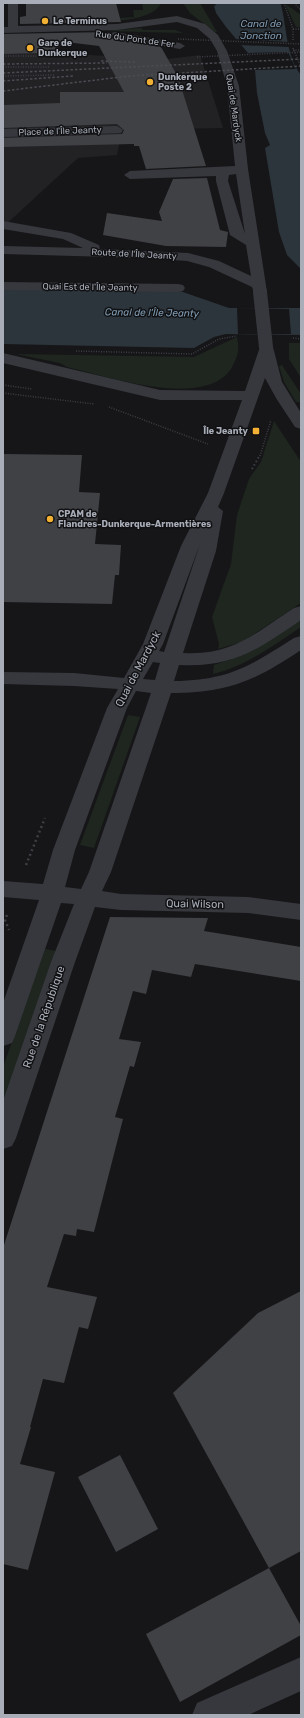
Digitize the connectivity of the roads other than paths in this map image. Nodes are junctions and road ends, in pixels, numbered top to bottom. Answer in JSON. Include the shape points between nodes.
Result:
{"nodes":[{"id":1,"x":13,"y":3,"type":"edge"},
{"id":2,"x":178,"y":14,"type":"joint"},
{"id":3,"x":8,"y":27,"type":"edge"},
{"id":4,"x":62,"y":29,"type":"junction"},
{"id":5,"x":179,"y":42,"type":"road end"},
{"id":6,"x":117,"y":130,"type":"dead end"},
{"id":7,"x":3,"y":133,"type":"edge"},
{"id":8,"x":242,"y":169,"type":"junction"},
{"id":9,"x":223,"y":172,"type":"junction"},
{"id":10,"x":130,"y":175,"type":"dead end"},
{"id":11,"x":3,"y":225,"type":"edge"},
{"id":12,"x":254,"y":244,"type":"junction"},
{"id":13,"x":3,"y":250,"type":"edge"},
{"id":14,"x":102,"y":253,"type":"junction"},
{"id":15,"x":3,"y":286,"type":"edge"},
{"id":16,"x":178,"y":288,"type":"dead end"},
{"id":17,"x":259,"y":289,"type":"junction"},
{"id":18,"x":266,"y":347,"type":"junction"},
{"id":19,"x":3,"y":358,"type":"edge"},
{"id":20,"x":252,"y":396,"type":"junction"},
{"id":21,"x":301,"y":424,"type":"edge"},
{"id":22,"x":216,"y":493,"type":"junction"},
{"id":23,"x":301,"y":612,"type":"edge"},
{"id":24,"x":301,"y":642,"type":"edge"},
{"id":25,"x":147,"y":656,"type":"junction"},
{"id":26,"x":171,"y":658,"type":"junction"},
{"id":27,"x":3,"y":678,"type":"edge"},
{"id":28,"x":130,"y":684,"type":"junction"},
{"id":29,"x":164,"y":688,"type":"junction"},
{"id":30,"x":3,"y":889,"type":"edge"},
{"id":31,"x":52,"y":893,"type":"junction"},
{"id":32,"x":88,"y":898,"type":"junction"},
{"id":33,"x":301,"y":912,"type":"edge"},
{"id":34,"x":3,"y":1036,"type":"edge"},
{"id":35,"x":3,"y":1138,"type":"edge"},
{"id":36,"x":301,"y":1674,"type":"edge"},
{"id":37,"x":209,"y":1715,"type":"edge"}],
"edges":[{"from":1,"to":3,"type":"street"},
{"from":2,"to":4,"type":"street","name":"Rue du Pont de Fer","via":[[123,27]]},
{"from":2,"to":8,"type":"street","name":"Quai de Mardyck","via":[[204,28],[222,51],[233,86]]},
{"from":3,"to":4,"type":"street"},
{"from":4,"to":5,"type":"street","name":"Rue du Pont de Fer"},
{"from":6,"to":7,"type":"street","name":"Place de l'Île Jeanty"},
{"from":8,"to":9,"type":"street"},
{"from":8,"to":12,"type":"street","name":"Quai de Mardyck"},
{"from":9,"to":10,"type":"street"},
{"from":9,"to":12,"type":"street","via":[[222,181],[236,233],[240,239]]},
{"from":11,"to":14,"type":"street","via":[[66,236]]},
{"from":12,"to":17,"type":"street","name":"Quai de Mardyck"},
{"from":13,"to":14,"type":"street","name":"Route de l'Île Jeanty"},
{"from":14,"to":17,"type":"street","name":"Route de l'Île Jeanty","via":[[157,254],[196,259],[225,269]]},
{"from":15,"to":16,"type":"street","name":"Quai Est de l'Île Jeanty"},
{"from":17,"to":18,"type":"street","name":"Quai de Mardyck","bridge":true},
{"from":18,"to":20,"type":"street","name":"Quai de Mardyck"},
{"from":18,"to":21,"type":"street","name":"Quai de Mardyck","via":[[269,370],[274,383]]},
{"from":19,"to":20,"type":"street","via":[[169,396]]},
{"from":20,"to":22,"type":"street","name":"Quai de Mardyck"},
{"from":22,"to":25,"type":"street","name":"Quai de Mardyck","via":[[190,546]]},
{"from":22,"to":26,"type":"street","name":"Quai de Mardyck","via":[[209,543]]},
{"from":23,"to":26,"type":"street","via":[[236,652],[208,658]]},
{"from":24,"to":29,"type":"street","via":[[242,676],[198,687]]},
{"from":25,"to":26,"type":"street"},
{"from":25,"to":28,"type":"street","name":"Quai de Mardyck"},
{"from":26,"to":29,"type":"street","name":"Quai de Mardyck"},
{"from":27,"to":28,"type":"street","via":[[75,679]]},
{"from":28,"to":29,"type":"street"},
{"from":28,"to":31,"type":"street","name":"Quai de Mardyck","via":[[117,708],[64,850]]},
{"from":29,"to":32,"type":"street","name":"Quai de Mardyck","via":[[100,872]]},
{"from":30,"to":31,"type":"street","name":"Quai Wilson"},
{"from":31,"to":32,"type":"street","name":"Quai Wilson"},
{"from":31,"to":34,"type":"street"},
{"from":32,"to":33,"type":"street","name":"Quai Wilson","via":[[121,902],[248,905]]},
{"from":32,"to":35,"type":"street","name":"Rue de la République","via":[[63,962]]},
{"from":36,"to":37,"type":"street"}]}
